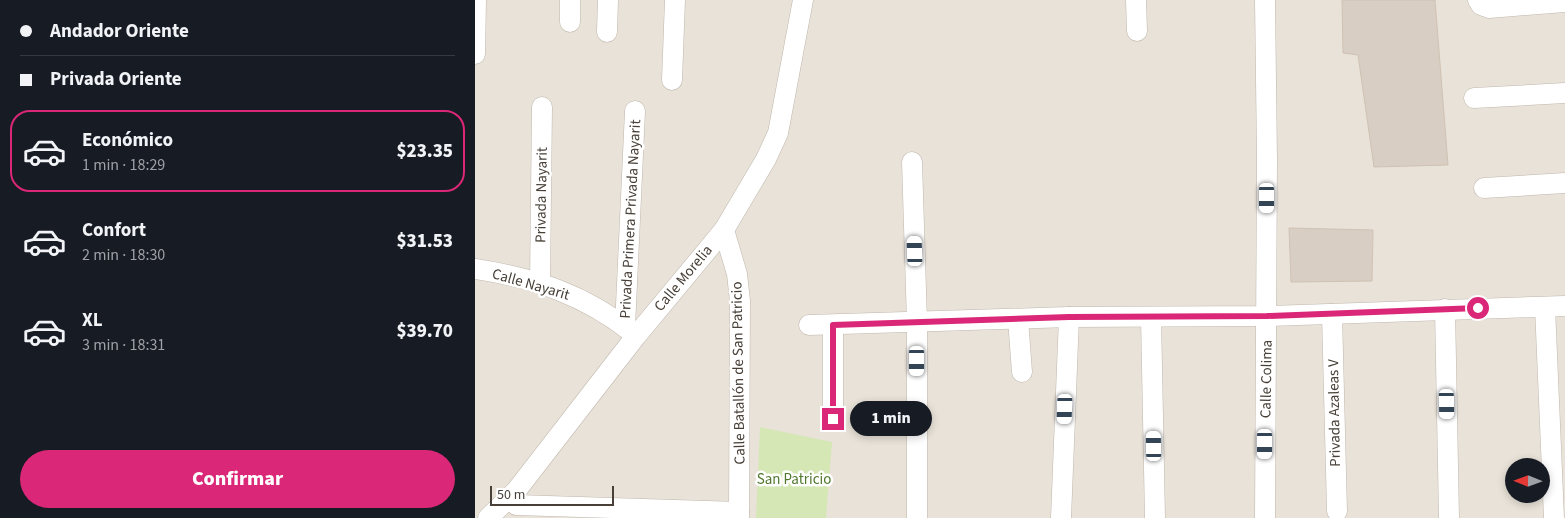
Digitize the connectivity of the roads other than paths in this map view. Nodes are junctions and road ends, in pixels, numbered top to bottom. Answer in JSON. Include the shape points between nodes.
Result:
{"nodes":[{"id":1,"x":476,"y":0,"type":"edge"},
{"id":2,"x":570,"y":0,"type":"edge"},
{"id":3,"x":608,"y":0,"type":"edge"},
{"id":4,"x":675,"y":0,"type":"edge"},
{"id":5,"x":803,"y":0,"type":"edge"},
{"id":6,"x":1136,"y":0,"type":"edge"},
{"id":7,"x":1265,"y":0,"type":"edge"},
{"id":8,"x":1478,"y":0,"type":"edge"},
{"id":9,"x":1565,"y":2,"type":"edge"},
{"id":10,"x":569,"y":22,"type":"dead end"},
{"id":11,"x":607,"y":32,"type":"dead end"},
{"id":12,"x":1137,"y":32,"type":"dead end"},
{"id":13,"x":475,"y":54,"type":"edge"},
{"id":14,"x":672,"y":80,"type":"dead end"},
{"id":15,"x":1565,"y":93,"type":"edge"},
{"id":16,"x":1474,"y":98,"type":"dead end"},
{"id":17,"x":542,"y":106,"type":"dead end"},
{"id":18,"x":635,"y":111,"type":"dead end"},
{"id":19,"x":912,"y":162,"type":"dead end"},
{"id":20,"x":1565,"y":184,"type":"edge"},
{"id":21,"x":1484,"y":188,"type":"dead end"},
{"id":22,"x":724,"y":230,"type":"junction"},
{"id":23,"x":475,"y":269,"type":"edge"},
{"id":24,"x":540,"y":283,"type":"junction"},
{"id":25,"x":1545,"y":306,"type":"junction"},
{"id":26,"x":1565,"y":306,"type":"edge"},
{"id":27,"x":1445,"y":309,"type":"junction"},
{"id":28,"x":1332,"y":314,"type":"junction"},
{"id":29,"x":1267,"y":316,"type":"junction"},
{"id":30,"x":1069,"y":317,"type":"junction"},
{"id":31,"x":1151,"y":317,"type":"junction"},
{"id":32,"x":1018,"y":319,"type":"junction"},
{"id":33,"x":917,"y":322,"type":"junction"},
{"id":34,"x":809,"y":324,"type":"dead end"},
{"id":35,"x":833,"y":325,"type":"junction"},
{"id":36,"x":630,"y":331,"type":"junction"},
{"id":37,"x":1021,"y":372,"type":"dead end"},
{"id":38,"x":1557,"y":393,"type":"edge"},
{"id":39,"x":833,"y":419,"type":"dead end"},
{"id":40,"x":516,"y":505,"type":"edge"},
{"id":41,"x":1337,"y":511,"type":"dead end"},
{"id":42,"x":739,"y":515,"type":"edge"},
{"id":43,"x":488,"y":518,"type":"edge"},
{"id":44,"x":917,"y":518,"type":"edge"},
{"id":45,"x":1061,"y":518,"type":"edge"},
{"id":46,"x":1155,"y":518,"type":"edge"},
{"id":47,"x":1265,"y":518,"type":"edge"},
{"id":48,"x":1449,"y":518,"type":"edge"},
{"id":49,"x":1555,"y":518,"type":"edge"}],
"edges":[{"from":1,"to":13,"type":"street"},
{"from":2,"to":10,"type":"street"},
{"from":3,"to":11,"type":"street"},
{"from":4,"to":14,"type":"street"},
{"from":5,"to":22,"type":"street","name":"Calle Morelia","via":[[778,133],[767,159]]},
{"from":6,"to":12,"type":"street"},
{"from":7,"to":29,"type":"street","name":"Calle Colima"},
{"from":8,"to":9,"type":"street","via":[[1489,8]]},
{"from":15,"to":16,"type":"street"},
{"from":17,"to":24,"type":"street","name":"Privada Nayarit"},
{"from":18,"to":36,"type":"street","name":"Privada Primera Privada Nayarit"},
{"from":19,"to":33,"type":"street"},
{"from":20,"to":21,"type":"street"},
{"from":22,"to":36,"type":"street","name":"Calle Morelia"},
{"from":22,"to":42,"type":"street","name":"Calle Batallón de San Patricio","via":[[737,274],[740,301]]},
{"from":23,"to":24,"type":"street","name":"Calle Nayarit"},
{"from":24,"to":36,"type":"street","name":"Calle Nayarit","via":[[599,308]]},
{"from":25,"to":26,"type":"street"},
{"from":25,"to":27,"type":"street"},
{"from":25,"to":38,"type":"street"},
{"from":27,"to":28,"type":"street"},
{"from":27,"to":48,"type":"street"},
{"from":28,"to":29,"type":"street"},
{"from":28,"to":41,"type":"street","name":"Privada Azaleas V"},
{"from":29,"to":31,"type":"street"},
{"from":29,"to":47,"type":"street","name":"Calle Colima"},
{"from":30,"to":31,"type":"street"},
{"from":30,"to":32,"type":"street"},
{"from":30,"to":45,"type":"street"},
{"from":31,"to":46,"type":"street"},
{"from":32,"to":33,"type":"street"},
{"from":32,"to":37,"type":"street"},
{"from":33,"to":35,"type":"street"},
{"from":33,"to":44,"type":"street"},
{"from":34,"to":35,"type":"street"},
{"from":35,"to":39,"type":"street"},
{"from":36,"to":40,"type":"street","name":"Calle Morelia"},
{"from":38,"to":49,"type":"street"},
{"from":40,"to":42,"type":"street"},
{"from":40,"to":43,"type":"street","name":"Calle Morelia"}]}
